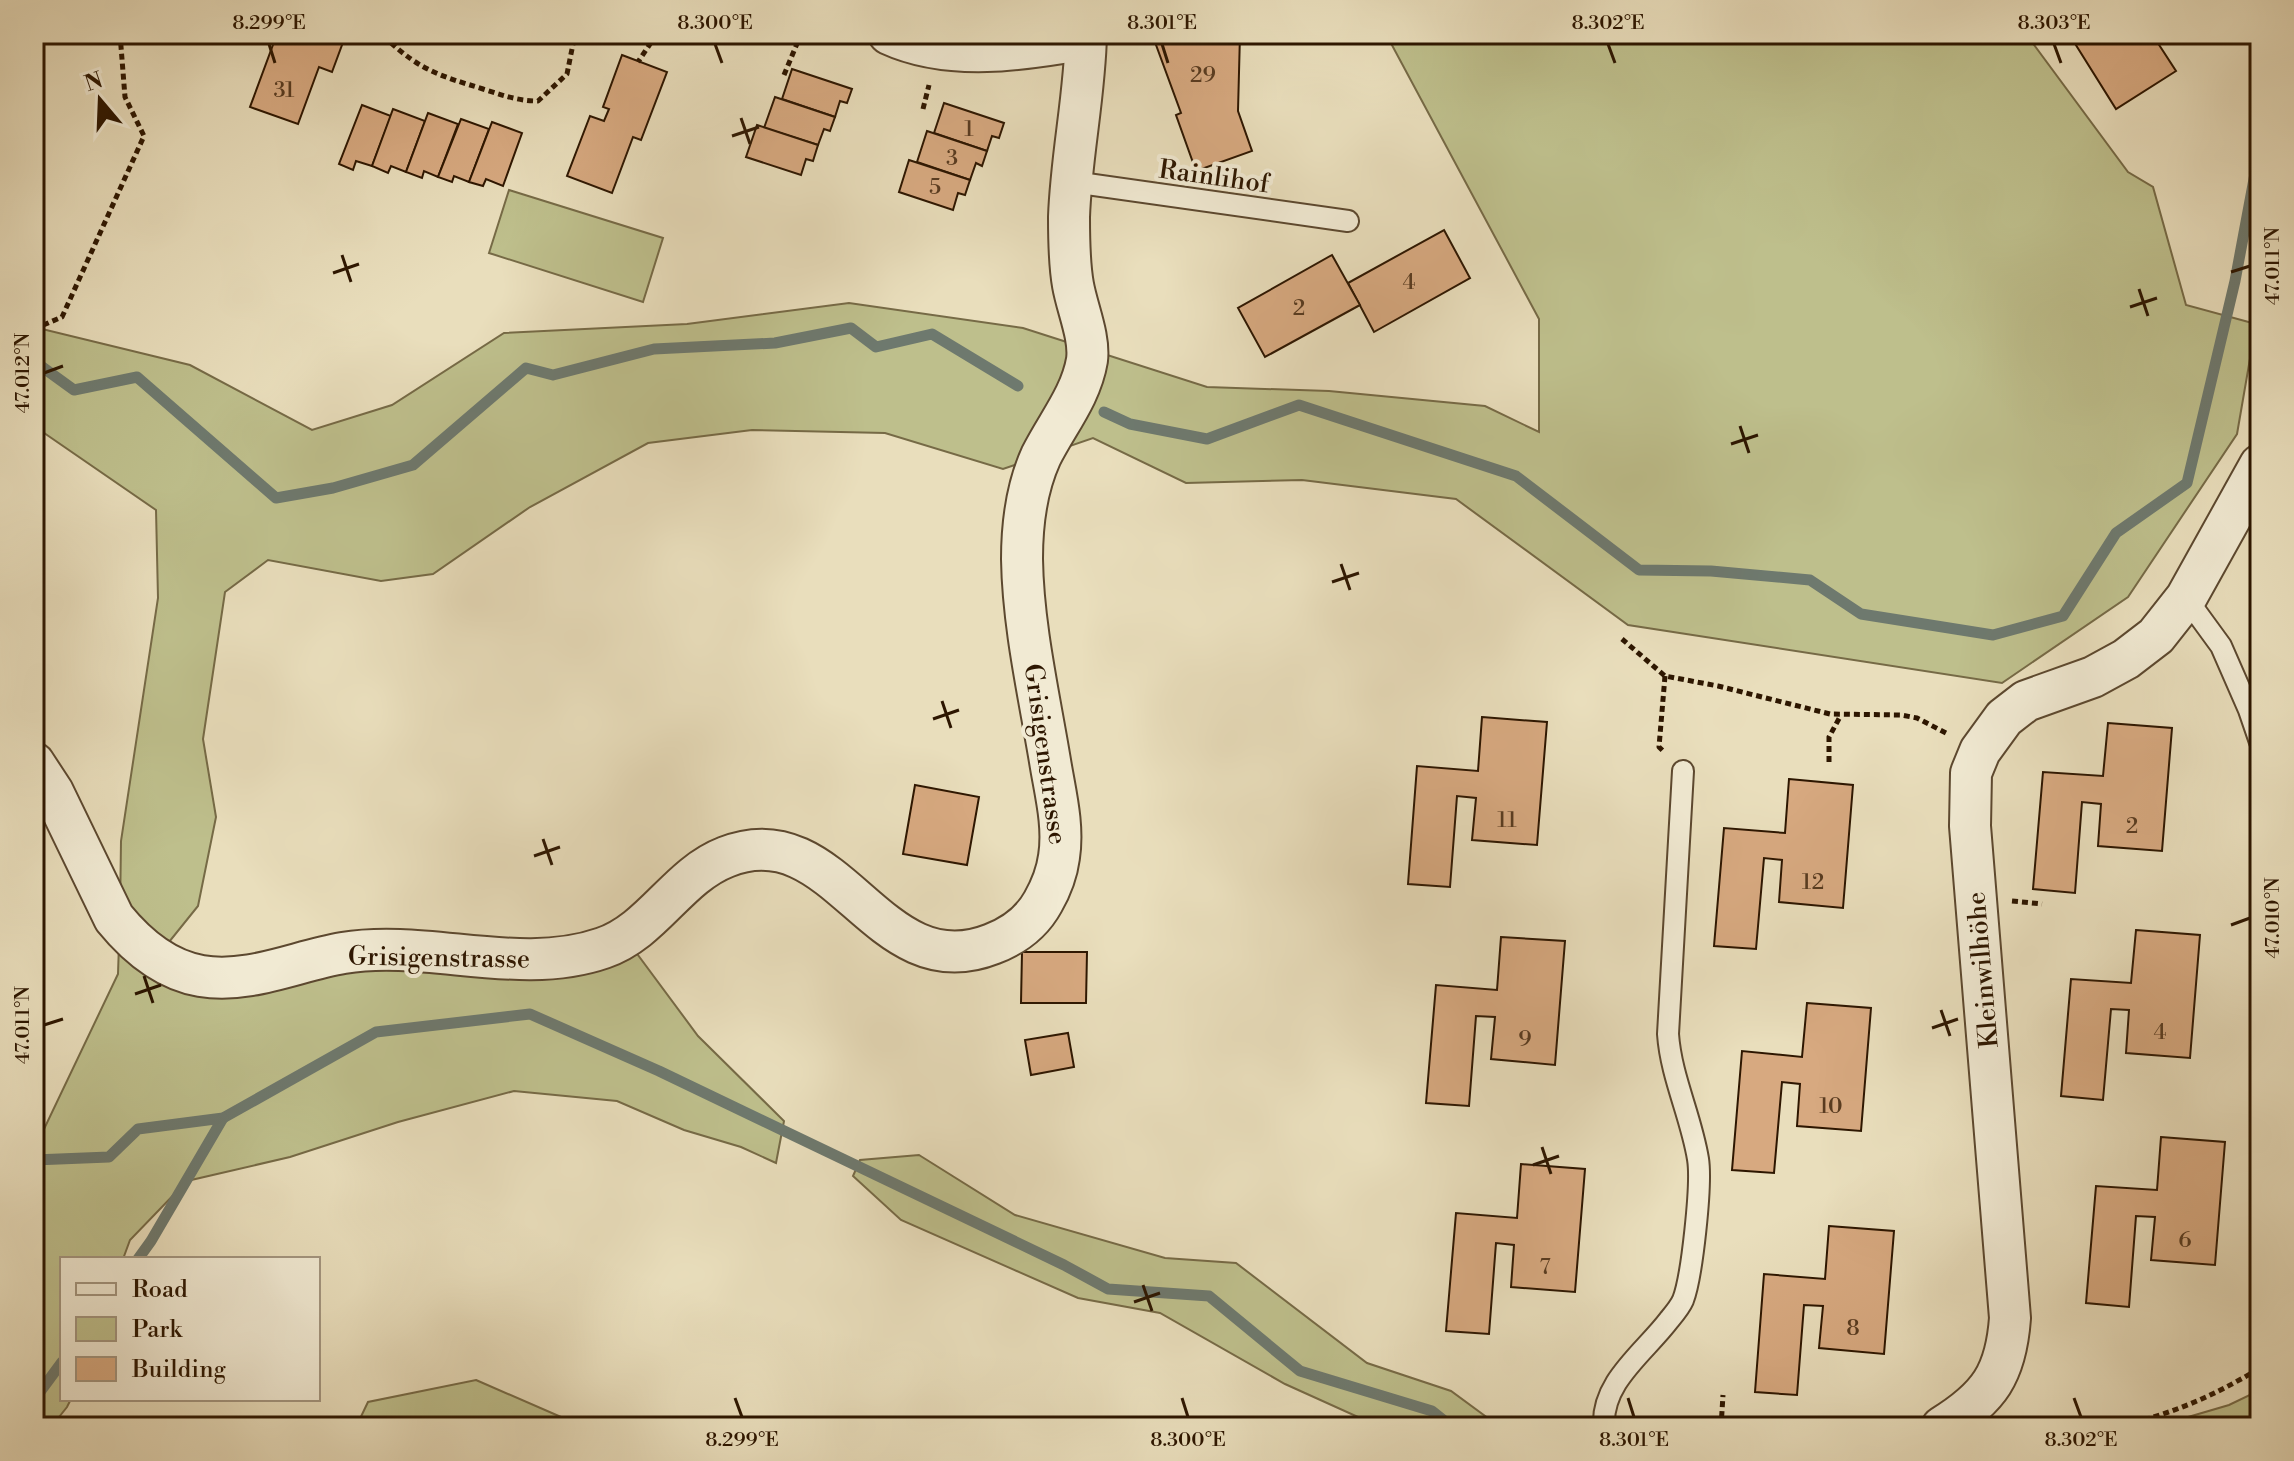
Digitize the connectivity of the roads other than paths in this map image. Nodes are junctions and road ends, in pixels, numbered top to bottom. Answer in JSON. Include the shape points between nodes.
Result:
{"nodes":[{"id":1,"x":889,"y":34,"type":"edge"},
{"id":2,"x":1086,"y":36,"type":"edge"},
{"id":3,"x":1073,"y":182,"type":"junction"},
{"id":4,"x":1348,"y":221,"type":"dead end"},
{"id":5,"x":2260,"y":465,"type":"edge"},
{"id":6,"x":2186,"y":598,"type":"junction"},
{"id":7,"x":2260,"y":742,"type":"edge"},
{"id":8,"x":34,"y":763,"type":"edge"},
{"id":9,"x":1683,"y":771,"type":"dead end"},
{"id":10,"x":1604,"y":1427,"type":"edge"},
{"id":11,"x":1942,"y":1427,"type":"edge"}],
"edges":[{"from":1,"to":2,"type":"street","via":[[938,49],[1016,50]]},
{"from":2,"to":3,"type":"street","name":"Grisigenstrasse"},
{"from":3,"to":4,"type":"lane","name":"Rainlihof"},
{"from":3,"to":8,"type":"street","name":"Grisigenstrasse","via":[[1072,280],[1088,354],[1081,383],[1040,459],[1025,504],[1022,562],[1060,855],[1042,904],[1005,938],[973,950],[924,947],[893,932],[810,862],[785,851],[756,848],[709,866],[638,929],[588,952],[546,959],[362,951],[240,977],[197,975],[158,959],[114,918]]},
{"from":5,"to":6,"type":"street","name":"Kleinwilhöhe"},
{"from":6,"to":7,"type":"lane","via":[[2221,646]]},
{"from":6,"to":11,"type":"street","name":"Kleinwilhöhe","via":[[2156,636],[2126,659],[2026,701],[2004,718],[1971,773],[1970,826],[2010,1318],[2007,1349],[1994,1380],[1965,1412]]},
{"from":9,"to":10,"type":"lane","via":[[1668,1034],[1699,1163],[1692,1262],[1683,1301],[1614,1385],[1603,1413]]}]}
